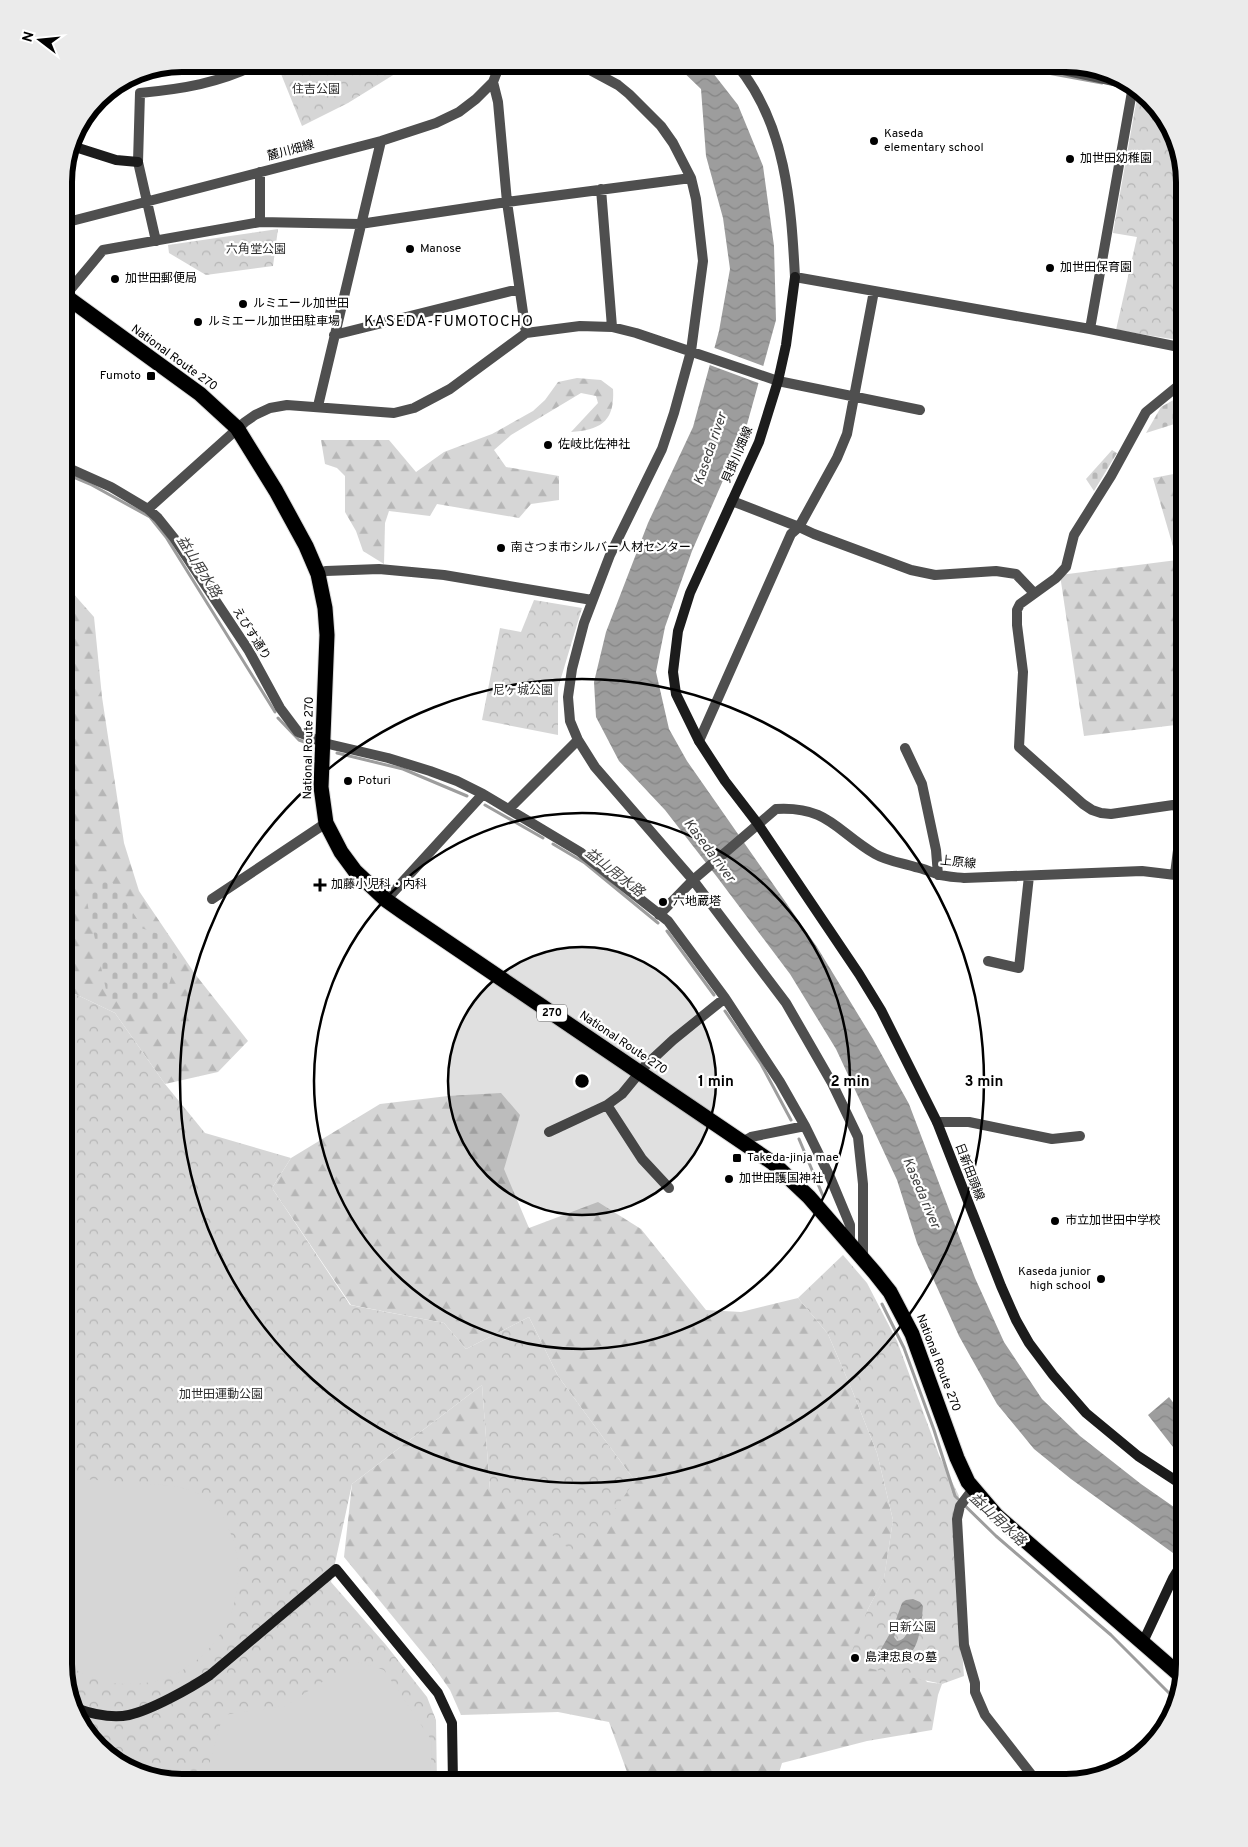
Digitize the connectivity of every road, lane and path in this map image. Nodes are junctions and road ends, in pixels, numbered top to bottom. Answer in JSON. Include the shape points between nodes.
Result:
{"nodes":[{"id":1,"x":238,"y":72,"type":"edge"},
{"id":2,"x":497,"y":72,"type":"edge"},
{"id":3,"x":595,"y":72,"type":"edge"},
{"id":4,"x":742,"y":73,"type":"edge"},
{"id":5,"x":1074,"y":73,"type":"edge"},
{"id":6,"x":493,"y":82,"type":"junction"},
{"id":7,"x":1110,"y":82,"type":"edge"},
{"id":8,"x":1132,"y":95,"type":"edge"},
{"id":9,"x":381,"y":140,"type":"junction"},
{"id":10,"x":78,"y":148,"type":"edge"},
{"id":11,"x":138,"y":162,"type":"junction"},
{"id":12,"x":260,"y":172,"type":"junction"},
{"id":13,"x":691,"y":178,"type":"junction"},
{"id":14,"x":601,"y":189,"type":"junction"},
{"id":15,"x":148,"y":201,"type":"junction"},
{"id":16,"x":507,"y":202,"type":"junction"},
{"id":17,"x":73,"y":221,"type":"edge"},
{"id":18,"x":260,"y":222,"type":"junction"},
{"id":19,"x":360,"y":224,"type":"junction"},
{"id":20,"x":156,"y":241,"type":"junction"},
{"id":21,"x":795,"y":277,"type":"junction"},
{"id":22,"x":73,"y":285,"type":"edge"},
{"id":23,"x":519,"y":289,"type":"junction"},
{"id":24,"x":874,"y":291,"type":"junction"},
{"id":25,"x":73,"y":302,"type":"edge"},
{"id":26,"x":612,"y":327,"type":"junction"},
{"id":27,"x":1090,"y":329,"type":"junction"},
{"id":28,"x":526,"y":333,"type":"junction"},
{"id":29,"x":334,"y":335,"type":"junction"},
{"id":30,"x":1176,"y":346,"type":"edge"},
{"id":31,"x":695,"y":352,"type":"junction"},
{"id":32,"x":774,"y":380,"type":"junction"},
{"id":33,"x":1176,"y":388,"type":"edge"},
{"id":34,"x":855,"y":398,"type":"junction"},
{"id":35,"x":318,"y":406,"type":"junction"},
{"id":36,"x":920,"y":410,"type":"dead end"},
{"id":37,"x":237,"y":428,"type":"junction"},
{"id":38,"x":73,"y":470,"type":"edge"},
{"id":39,"x":732,"y":501,"type":"junction"},
{"id":40,"x":148,"y":509,"type":"junction"},
{"id":41,"x":799,"y":527,"type":"junction"},
{"id":42,"x":318,"y":574,"type":"junction"},
{"id":43,"x":1034,"y":593,"type":"junction"},
{"id":44,"x":592,"y":600,"type":"junction"},
{"id":45,"x":578,"y":740,"type":"junction"},
{"id":46,"x":699,"y":741,"type":"junction"},
{"id":47,"x":324,"y":743,"type":"junction"},
{"id":48,"x":904,"y":748,"type":"dead end"},
{"id":49,"x":483,"y":794,"type":"junction"},
{"id":50,"x":1176,"y":807,"type":"edge"},
{"id":51,"x":509,"y":809,"type":"junction"},
{"id":52,"x":326,"y":823,"type":"junction"},
{"id":53,"x":755,"y":826,"type":"junction"},
{"id":54,"x":765,"y":834,"type":"joint"},
{"id":55,"x":938,"y":875,"type":"junction"},
{"id":56,"x":1176,"y":875,"type":"edge"},
{"id":57,"x":1029,"y":876,"type":"junction"},
{"id":58,"x":696,"y":878,"type":"junction"},
{"id":59,"x":212,"y":899,"type":"dead end"},
{"id":60,"x":386,"y":900,"type":"junction"},
{"id":61,"x":659,"y":916,"type":"junction"},
{"id":62,"x":988,"y":961,"type":"dead end"},
{"id":63,"x":725,"y":998,"type":"junction"},
{"id":64,"x":641,"y":1072,"type":"junction"},
{"id":65,"x":608,"y":1105,"type":"junction"},
{"id":66,"x":937,"y":1122,"type":"junction"},
{"id":67,"x":805,"y":1126,"type":"junction"},
{"id":68,"x":549,"y":1132,"type":"dead end"},
{"id":69,"x":1080,"y":1136,"type":"dead end"},
{"id":70,"x":742,"y":1142,"type":"junction"},
{"id":71,"x":669,"y":1188,"type":"dead end"},
{"id":72,"x":850,"y":1246,"type":"junction"},
{"id":73,"x":863,"y":1260,"type":"junction"},
{"id":74,"x":1176,"y":1481,"type":"edge"},
{"id":75,"x":970,"y":1492,"type":"junction"},
{"id":76,"x":1176,"y":1573,"type":"edge"},
{"id":77,"x":1143,"y":1642,"type":"junction"},
{"id":78,"x":1176,"y":1671,"type":"edge"},
{"id":79,"x":83,"y":1710,"type":"edge"},
{"id":80,"x":453,"y":1774,"type":"edge"},
{"id":81,"x":1031,"y":1774,"type":"edge"}],
"edges":[{"from":1,"to":11,"type":"street","via":[[182,89],[140,93]]},
{"from":2,"to":6,"type":"street","name":"麓川畑線"},
{"from":3,"to":13,"type":"street","via":[[618,85],[642,105],[673,143]]},
{"from":4,"to":21,"type":"street","name":"貝掛川畑線","via":[[759,98],[784,166],[792,215]]},
{"from":5,"to":7,"type":"street"},
{"from":6,"to":9,"type":"street","name":"麓川畑線","via":[[459,112],[436,123]]},
{"from":6,"to":16,"type":"street","via":[[498,102]]},
{"from":8,"to":27,"type":"street"},
{"from":9,"to":12,"type":"street","name":"麓川畑線"},
{"from":9,"to":19,"type":"street"},
{"from":10,"to":11,"type":"street","via":[[116,160]]},
{"from":11,"to":15,"type":"street"},
{"from":12,"to":15,"type":"street","name":"麓川畑線"},
{"from":12,"to":18,"type":"street"},
{"from":13,"to":14,"type":"street"},
{"from":13,"to":31,"type":"street","via":[[698,208],[703,261]]},
{"from":14,"to":16,"type":"street"},
{"from":14,"to":26,"type":"street"},
{"from":15,"to":17,"type":"street","name":"麓川畑線"},
{"from":15,"to":20,"type":"street"},
{"from":16,"to":19,"type":"street"},
{"from":16,"to":23,"type":"street"},
{"from":18,"to":19,"type":"street"},
{"from":18,"to":20,"type":"street"},
{"from":19,"to":29,"type":"street"},
{"from":20,"to":22,"type":"street","via":[[103,250]]},
{"from":21,"to":24,"type":"street"},
{"from":21,"to":32,"type":"street","name":"貝掛川畑線","via":[[786,345]]},
{"from":23,"to":28,"type":"street"},
{"from":23,"to":29,"type":"street"},
{"from":24,"to":27,"type":"street"},
{"from":24,"to":34,"type":"street"},
{"from":25,"to":37,"type":"highway","name":"National Route 270","number":"270","via":[[200,394]]},
{"from":26,"to":28,"type":"street","via":[[580,326]]},
{"from":26,"to":31,"type":"street"},
{"from":27,"to":30,"type":"street"},
{"from":28,"to":35,"type":"street","via":[[450,389],[414,408],[394,413]]},
{"from":29,"to":35,"type":"street"},
{"from":31,"to":32,"type":"street"},
{"from":31,"to":44,"type":"street","via":[[662,449],[610,555]]},
{"from":32,"to":34,"type":"street"},
{"from":32,"to":39,"type":"street","name":"貝掛川畑線","via":[[759,442]]},
{"from":33,"to":43,"type":"street","via":[[1146,412],[1074,535],[1066,567]]},
{"from":34,"to":36,"type":"street"},
{"from":34,"to":41,"type":"street","via":[[847,434],[837,458]]},
{"from":35,"to":37,"type":"street","via":[[270,408]]},
{"from":37,"to":40,"type":"street"},
{"from":37,"to":42,"type":"highway","name":"National Route 270","number":"270","via":[[276,491]]},
{"from":38,"to":40,"type":"street","name":"えびす通り"},
{"from":39,"to":41,"type":"street"},
{"from":39,"to":46,"type":"street","name":"貝掛川畑線","via":[[690,593],[675,651],[676,694]]},
{"from":40,"to":47,"type":"street","name":"えびす通り","via":[[174,538],[298,732]]},
{"from":41,"to":43,"type":"street","via":[[911,570],[935,575],[996,571],[1016,574]]},
{"from":41,"to":46,"type":"street","via":[[791,534]]},
{"from":42,"to":44,"type":"street","via":[[379,569],[444,575]]},
{"from":42,"to":47,"type":"highway","name":"National Route 270","number":"270","via":[[327,635]]},
{"from":43,"to":50,"type":"street","via":[[1017,610],[1023,672],[1019,747],[1092,810],[1110,814]]},
{"from":44,"to":45,"type":"street","via":[[572,669],[568,697],[570,721]]},
{"from":45,"to":51,"type":"street"},
{"from":45,"to":58,"type":"street","via":[[595,768]]},
{"from":46,"to":53,"type":"street","name":"貝掛川畑線"},
{"from":47,"to":49,"type":"street","name":"えびす通り","via":[[422,768]]},
{"from":47,"to":52,"type":"highway","name":"National Route 270","number":"270","via":[[321,787]]},
{"from":48,"to":55,"type":"street","via":[[922,784],[935,842]]},
{"from":49,"to":51,"type":"street","name":"えびす通り"},
{"from":49,"to":60,"type":"street"},
{"from":51,"to":61,"type":"street","name":"えびす通り","via":[[580,852]]},
{"from":52,"to":59,"type":"street"},
{"from":52,"to":60,"type":"highway","name":"National Route 270","number":"270","via":[[355,871]]},
{"from":53,"to":54,"type":"street","name":"貝掛川畑線"},
{"from":53,"to":55,"type":"street","name":"上原線","via":[[776,810],[808,811],[830,820],[875,854]]},
{"from":53,"to":58,"type":"street","name":"上原線"},
{"from":54,"to":66,"type":"street","name":"日新田頭線","via":[[872,996]]},
{"from":55,"to":57,"type":"street","name":"上原線","via":[[964,878]]},
{"from":56,"to":57,"type":"street","name":"上原線","via":[[1142,871]]},
{"from":57,"to":62,"type":"street","via":[[1019,968]]},
{"from":58,"to":61,"type":"street","name":"上原線"},
{"from":58,"to":73,"type":"street","via":[[786,1003],[832,1083],[858,1137],[863,1184]]},
{"from":60,"to":64,"type":"highway","name":"National Route 270","number":"270"},
{"from":61,"to":63,"type":"street","name":"えびす通り","via":[[668,922]]},
{"from":63,"to":64,"type":"street","via":[[673,1040]]},
{"from":63,"to":67,"type":"street","name":"えびす通り"},
{"from":64,"to":65,"type":"street"},
{"from":64,"to":70,"type":"highway","name":"National Route 270","number":"270"},
{"from":65,"to":68,"type":"street"},
{"from":65,"to":71,"type":"street","via":[[642,1159]]},
{"from":66,"to":69,"type":"street","via":[[969,1122],[1052,1140]]},
{"from":66,"to":74,"type":"street","name":"日新田頭線","via":[[1001,1286],[1029,1343],[1086,1413],[1138,1456]]},
{"from":67,"to":70,"type":"street","via":[[751,1137]]},
{"from":67,"to":72,"type":"street","name":"えびす通り","via":[[850,1225]]},
{"from":70,"to":72,"type":"highway","name":"National Route 270","number":"270","via":[[773,1163],[809,1197]]},
{"from":72,"to":73,"type":"highway","name":"National Route 270","number":"270"},
{"from":73,"to":75,"type":"highway","name":"National Route 270","number":"270","via":[[890,1292],[909,1326]]},
{"from":75,"to":77,"type":"highway","name":"National Route 270","number":"270"},
{"from":75,"to":81,"type":"street","via":[[960,1506],[957,1519],[964,1645],[975,1692],[985,1715]]},
{"from":76,"to":77,"type":"street"},
{"from":77,"to":78,"type":"highway","name":"National Route 270","number":"270"},
{"from":79,"to":80,"type":"street","via":[[99,1715],[129,1714],[196,1685],[336,1569],[438,1693],[452,1723]]}]}
